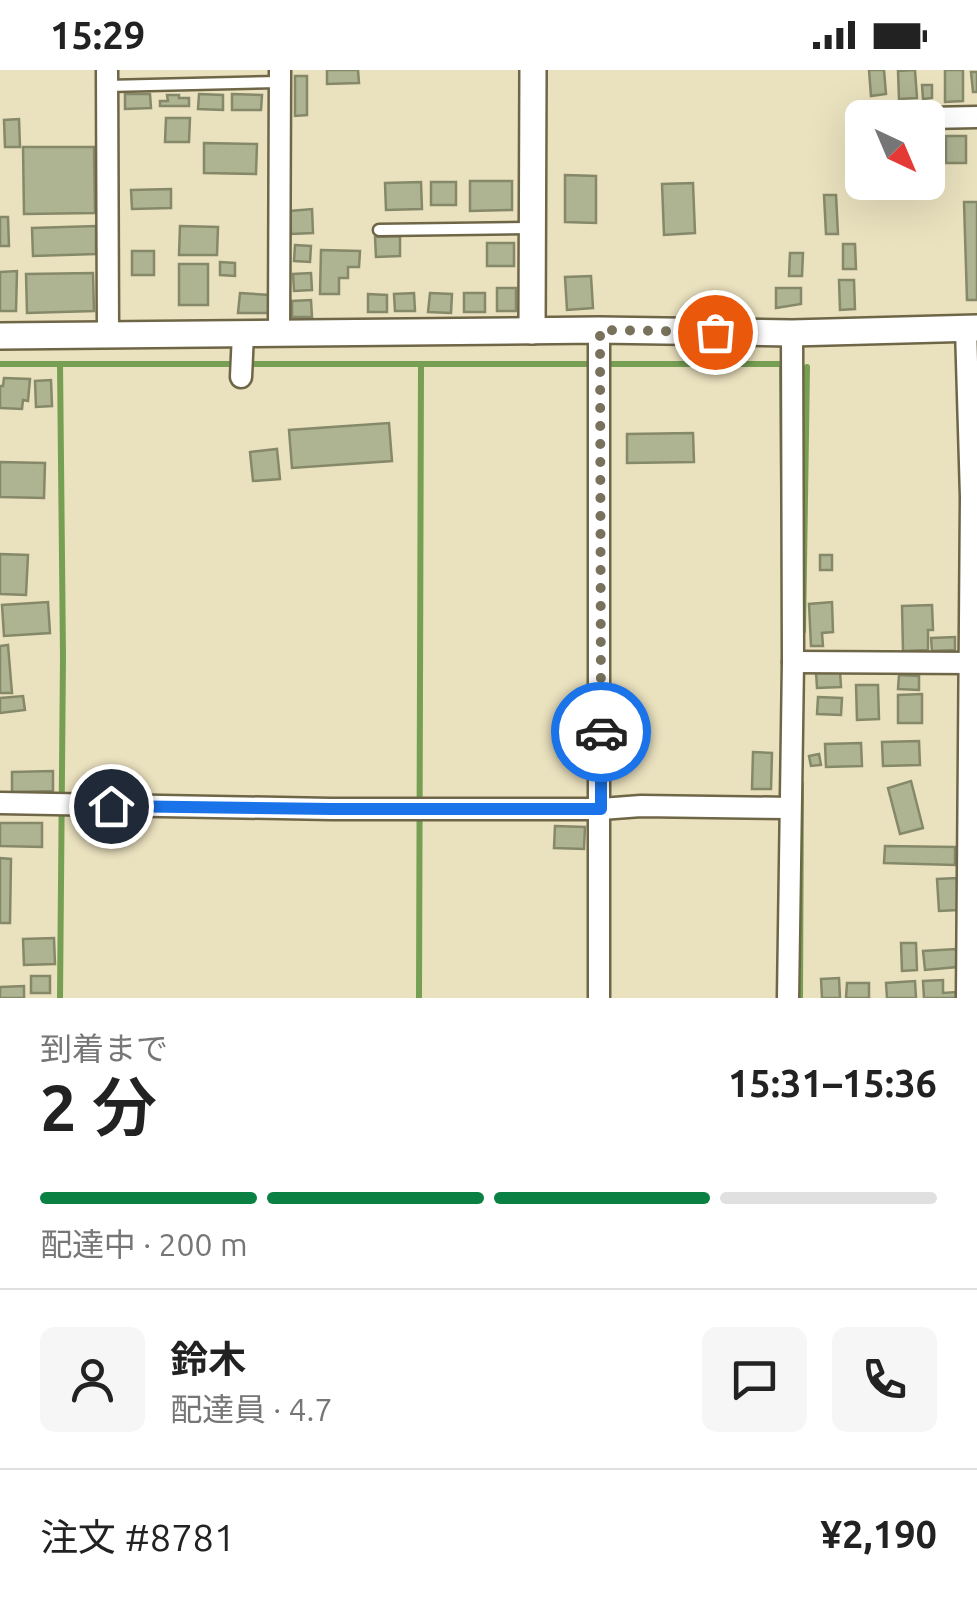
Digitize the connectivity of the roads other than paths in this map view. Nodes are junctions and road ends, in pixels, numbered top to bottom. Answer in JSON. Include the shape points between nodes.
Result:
{"nodes":[{"id":1,"x":534,"y":70,"type":"edge"},
{"id":2,"x":280,"y":76,"type":"edge"},
{"id":3,"x":107,"y":78,"type":"edge"},
{"id":4,"x":977,"y":117,"type":"edge"},
{"id":5,"x":945,"y":118,"type":"edge"},
{"id":6,"x":531,"y":228,"type":"junction"},
{"id":7,"x":378,"y":230,"type":"dead end"},
{"id":8,"x":972,"y":328,"type":"edge"},
{"id":9,"x":600,"y":330,"type":"junction"},
{"id":10,"x":532,"y":331,"type":"junction"},
{"id":11,"x":244,"y":332,"type":"junction"},
{"id":12,"x":278,"y":332,"type":"junction"},
{"id":13,"x":792,"y":333,"type":"junction"},
{"id":14,"x":108,"y":334,"type":"junction"},
{"id":15,"x":0,"y":336,"type":"edge"},
{"id":16,"x":241,"y":377,"type":"dead end"},
{"id":17,"x":793,"y":662,"type":"junction"},
{"id":18,"x":973,"y":663,"type":"edge"},
{"id":19,"x":0,"y":803,"type":"edge"},
{"id":20,"x":790,"y":808,"type":"junction"},
{"id":21,"x":601,"y":809,"type":"junction"},
{"id":22,"x":599,"y":998,"type":"edge"},
{"id":23,"x":788,"y":998,"type":"edge"},
{"id":24,"x":967,"y":998,"type":"edge"}],
"edges":[{"from":1,"to":6,"type":"street"},
{"from":2,"to":3,"type":"lane"},
{"from":2,"to":12,"type":"street"},
{"from":3,"to":14,"type":"street"},
{"from":4,"to":5,"type":"street"},
{"from":6,"to":7,"type":"lane"},
{"from":6,"to":10,"type":"street"},
{"from":8,"to":13,"type":"street"},
{"from":8,"to":18,"type":"street"},
{"from":9,"to":10,"type":"street"},
{"from":9,"to":13,"type":"street"},
{"from":9,"to":21,"type":"street"},
{"from":10,"to":12,"type":"street"},
{"from":11,"to":12,"type":"street"},
{"from":11,"to":14,"type":"street"},
{"from":11,"to":16,"type":"street"},
{"from":13,"to":17,"type":"street"},
{"from":14,"to":15,"type":"street"},
{"from":17,"to":18,"type":"street"},
{"from":17,"to":20,"type":"street"},
{"from":18,"to":24,"type":"street"},
{"from":19,"to":21,"type":"street"},
{"from":20,"to":21,"type":"street"},
{"from":20,"to":23,"type":"street"},
{"from":21,"to":22,"type":"street"}]}
